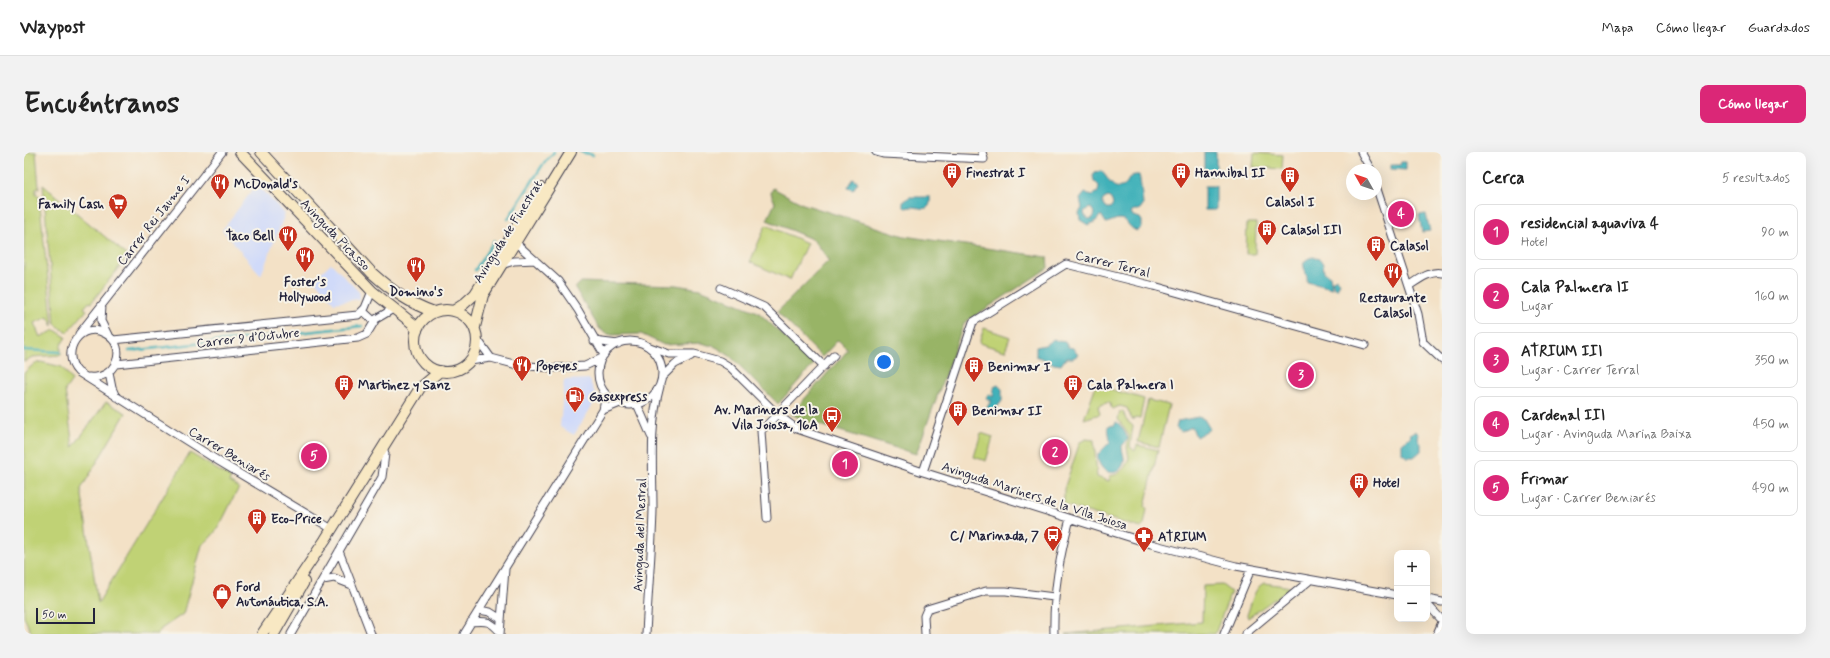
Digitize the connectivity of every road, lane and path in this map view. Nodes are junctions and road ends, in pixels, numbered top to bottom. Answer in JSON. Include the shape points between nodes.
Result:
{"nodes":[{"id":1,"x":222,"y":152,"type":"edge"},
{"id":2,"x":240,"y":152,"type":"edge"},
{"id":3,"x":260,"y":152,"type":"edge"},
{"id":4,"x":563,"y":152,"type":"edge"},
{"id":5,"x":571,"y":152,"type":"edge"},
{"id":6,"x":876,"y":152,"type":"edge"},
{"id":7,"x":982,"y":152,"type":"edge"},
{"id":8,"x":1361,"y":152,"type":"edge"},
{"id":9,"x":1365,"y":152,"type":"edge"},
{"id":10,"x":1368,"y":164,"type":"edge"},
{"id":11,"x":1369,"y":164,"type":"edge"},
{"id":12,"x":1380,"y":200,"type":"edge"},
{"id":13,"x":516,"y":243,"type":"junction"},
{"id":14,"x":535,"y":260,"type":"junction"},
{"id":15,"x":502,"y":265,"type":"junction"},
{"id":16,"x":1442,"y":273,"type":"edge"},
{"id":17,"x":1408,"y":286,"type":"junction"},
{"id":18,"x":721,"y":288,"type":"dead end"},
{"id":19,"x":372,"y":291,"type":"junction"},
{"id":20,"x":102,"y":304,"type":"junction"},
{"id":21,"x":393,"y":309,"type":"junction"},
{"id":22,"x":455,"y":310,"type":"junction"},
{"id":23,"x":362,"y":311,"type":"junction"},
{"id":24,"x":434,"y":312,"type":"junction"},
{"id":25,"x":374,"y":321,"type":"junction"},
{"id":26,"x":475,"y":327,"type":"junction"},
{"id":27,"x":417,"y":331,"type":"junction"},
{"id":28,"x":77,"y":337,"type":"junction"},
{"id":29,"x":111,"y":338,"type":"junction"},
{"id":30,"x":478,"y":340,"type":"junction"},
{"id":31,"x":594,"y":341,"type":"junction"},
{"id":32,"x":618,"y":344,"type":"junction"},
{"id":33,"x":1365,"y":345,"type":"dead end"},
{"id":34,"x":647,"y":346,"type":"junction"},
{"id":35,"x":694,"y":354,"type":"junction"},
{"id":36,"x":834,"y":355,"type":"dead end"},
{"id":37,"x":603,"y":356,"type":"junction"},
{"id":38,"x":492,"y":358,"type":"junction"},
{"id":39,"x":1442,"y":360,"type":"edge"},
{"id":40,"x":470,"y":361,"type":"junction"},
{"id":41,"x":423,"y":362,"type":"junction"},
{"id":42,"x":116,"y":364,"type":"junction"},
{"id":43,"x":585,"y":366,"type":"junction"},
{"id":44,"x":824,"y":366,"type":"junction"},
{"id":45,"x":440,"y":371,"type":"junction"},
{"id":46,"x":109,"y":373,"type":"junction"},
{"id":47,"x":599,"y":373,"type":"junction"},
{"id":48,"x":662,"y":377,"type":"junction"},
{"id":49,"x":88,"y":378,"type":"junction"},
{"id":50,"x":660,"y":386,"type":"junction"},
{"id":51,"x":420,"y":388,"type":"junction"},
{"id":52,"x":606,"y":394,"type":"junction"},
{"id":53,"x":116,"y":397,"type":"junction"},
{"id":54,"x":620,"y":403,"type":"junction"},
{"id":55,"x":637,"y":404,"type":"junction"},
{"id":56,"x":603,"y":410,"type":"junction"},
{"id":57,"x":777,"y":414,"type":"junction"},
{"id":58,"x":652,"y":438,"type":"junction"},
{"id":59,"x":382,"y":447,"type":"junction"},
{"id":60,"x":923,"y":472,"type":"junction"},
{"id":61,"x":767,"y":518,"type":"dead end"},
{"id":62,"x":1070,"y":519,"type":"junction"},
{"id":63,"x":332,"y":529,"type":"junction"},
{"id":64,"x":325,"y":540,"type":"junction"},
{"id":65,"x":339,"y":551,"type":"junction"},
{"id":66,"x":505,"y":567,"type":"junction"},
{"id":67,"x":1251,"y":569,"type":"junction"},
{"id":68,"x":323,"y":580,"type":"junction"},
{"id":69,"x":1309,"y":581,"type":"junction"},
{"id":70,"x":352,"y":585,"type":"junction"},
{"id":71,"x":1394,"y":595,"type":"edge"},
{"id":72,"x":1054,"y":597,"type":"junction"},
{"id":73,"x":1430,"y":600,"type":"edge"},
{"id":74,"x":1442,"y":602,"type":"edge"},
{"id":75,"x":1430,"y":607,"type":"edge"},
{"id":76,"x":478,"y":610,"type":"junction"},
{"id":77,"x":501,"y":619,"type":"junction"},
{"id":78,"x":1442,"y":619,"type":"edge"},
{"id":79,"x":269,"y":622,"type":"junction"},
{"id":80,"x":471,"y":622,"type":"junction"},
{"id":81,"x":500,"y":633,"type":"edge"},
{"id":82,"x":257,"y":634,"type":"edge"},
{"id":83,"x":262,"y":634,"type":"edge"},
{"id":84,"x":274,"y":634,"type":"edge"},
{"id":85,"x":291,"y":634,"type":"edge"},
{"id":86,"x":371,"y":634,"type":"edge"},
{"id":87,"x":464,"y":634,"type":"edge"},
{"id":88,"x":646,"y":634,"type":"edge"},
{"id":89,"x":925,"y":634,"type":"edge"},
{"id":90,"x":1054,"y":634,"type":"edge"},
{"id":91,"x":1224,"y":634,"type":"edge"},
{"id":92,"x":1245,"y":634,"type":"edge"},
{"id":93,"x":1437,"y":634,"type":"edge"}],
"edges":[{"from":1,"to":20,"type":"street","name":"Carrer Rei Jaume I"},
{"from":2,"to":19,"type":"main road","name":"Avinguda Picasso"},
{"from":3,"to":24,"type":"main road","name":"Avinguda Picasso","via":[[392,291],[413,304]]},
{"from":4,"to":22,"type":"main road","name":"Avinguda de Finestrat","via":[[475,294]]},
{"from":5,"to":13,"type":"main road","name":"Avinguda de Finestrat"},
{"from":6,"to":7,"type":"street","via":[[984,159]]},
{"from":8,"to":10,"type":"street"},
{"from":9,"to":11,"type":"street"},
{"from":12,"to":17,"type":"street"},
{"from":13,"to":14,"type":"street"},
{"from":13,"to":15,"type":"main road","name":"Avinguda de Finestrat"},
{"from":14,"to":15,"type":"street","via":[[514,261]]},
{"from":14,"to":31,"type":"street","via":[[558,281],[578,310]]},
{"from":15,"to":26,"type":"main road","name":"Avinguda de Finestrat","via":[[483,295]]},
{"from":16,"to":17,"type":"street","via":[[1426,276]]},
{"from":17,"to":39,"type":"street","via":[[1418,314],[1423,342]]},
{"from":18,"to":44,"type":"street","via":[[764,307]]},
{"from":19,"to":21,"type":"main road","name":"Avinguda Picasso"},
{"from":19,"to":23,"type":"street"},
{"from":20,"to":28,"type":"street","name":"Carrer Rei Jaume I"},
{"from":20,"to":29,"type":"street","via":[[101,320]]},
{"from":21,"to":25,"type":"street","name":"Carrer 9 d’Octubre"},
{"from":21,"to":27,"type":"main road","name":"Avinguda Picasso","via":[[412,323]]},
{"from":22,"to":24,"type":"main road"},
{"from":22,"to":26,"type":"main road","via":[[465,315]]},
{"from":23,"to":25,"type":"street"},
{"from":23,"to":29,"type":"street","name":"Carrer 9 d’Octubre","via":[[358,314]]},
{"from":24,"to":27,"type":"main road","via":[[424,319]]},
{"from":25,"to":42,"type":"street","name":"Carrer 9 d’Octubre","via":[[367,334],[358,338]]},
{"from":26,"to":30,"type":"main road"},
{"from":27,"to":41,"type":"main road","via":[[416,346]]},
{"from":28,"to":29,"type":"street","via":[[94,330]]},
{"from":28,"to":49,"type":"street","via":[[70,358],[77,371]]},
{"from":29,"to":42,"type":"street","via":[[118,352]]},
{"from":30,"to":38,"type":"street"},
{"from":30,"to":40,"type":"main road"},
{"from":31,"to":32,"type":"street"},
{"from":31,"to":37,"type":"street"},
{"from":32,"to":34,"type":"street","via":[[630,341]]},
{"from":32,"to":37,"type":"street"},
{"from":33,"to":60,"type":"street","name":"Carrer Terral","via":[[1066,264],[974,322]]},
{"from":34,"to":35,"type":"street","name":"Avinguda Mariners de la Vila Joiosa","via":[[677,356]]},
{"from":34,"to":48,"type":"street","via":[[659,359]]},
{"from":35,"to":48,"type":"street","via":[[675,364]]},
{"from":35,"to":57,"type":"street","name":"Avinguda Mariners de la Vila Joiosa","via":[[730,367]]},
{"from":36,"to":44,"type":"street"},
{"from":37,"to":43,"type":"street"},
{"from":37,"to":47,"type":"street"},
{"from":38,"to":40,"type":"street"},
{"from":38,"to":43,"type":"street","via":[[517,365],[553,368]]},
{"from":40,"to":45,"type":"main road","via":[[458,370]]},
{"from":41,"to":45,"type":"main road","via":[[430,368]]},
{"from":41,"to":51,"type":"main road","via":[[424,376]]},
{"from":42,"to":46,"type":"street"},
{"from":43,"to":47,"type":"street"},
{"from":44,"to":57,"type":"street"},
{"from":45,"to":51,"type":"main road"},
{"from":46,"to":49,"type":"street"},
{"from":46,"to":53,"type":"street"},
{"from":47,"to":52,"type":"street"},
{"from":48,"to":50,"type":"street"},
{"from":49,"to":53,"type":"street","name":"Carrer Beniarés"},
{"from":50,"to":55,"type":"street","via":[[650,397]]},
{"from":50,"to":58,"type":"street","name":"Avinguda del Mestral","via":[[655,404]]},
{"from":51,"to":59,"type":"main road"},
{"from":52,"to":54,"type":"street"},
{"from":52,"to":56,"type":"street"},
{"from":53,"to":63,"type":"street","name":"Carrer Beniarés"},
{"from":54,"to":55,"type":"street"},
{"from":54,"to":56,"type":"street"},
{"from":55,"to":58,"type":"street","name":"Avinguda del Mestral"},
{"from":56,"to":66,"type":"street"},
{"from":57,"to":60,"type":"street","name":"Avinguda Mariners de la Vila Joiosa","via":[[797,428]]},
{"from":57,"to":61,"type":"street","via":[[761,431]]},
{"from":58,"to":88,"type":"street","name":"Avinguda del Mestral","via":[[652,530]]},
{"from":59,"to":63,"type":"main road"},
{"from":59,"to":65,"type":"street","via":[[385,454],[382,477]]},
{"from":60,"to":62,"type":"street","name":"Avinguda Mariners de la Vila Joiosa"},
{"from":62,"to":67,"type":"street","name":"Avinguda Mariners de la Vila Joiosa","via":[[1151,544]]},
{"from":62,"to":72,"type":"street","via":[[1057,572]]},
{"from":63,"to":64,"type":"main road"},
{"from":64,"to":79,"type":"main road"},
{"from":64,"to":84,"type":"main road"},
{"from":65,"to":68,"type":"street"},
{"from":65,"to":70,"type":"street"},
{"from":66,"to":76,"type":"street"},
{"from":66,"to":77,"type":"street"},
{"from":67,"to":69,"type":"street","name":"Avinguda Mariners de la Vila Joiosa"},
{"from":67,"to":91,"type":"street"},
{"from":68,"to":70,"type":"street","via":[[334,578]]},
{"from":68,"to":85,"type":"street"},
{"from":69,"to":71,"type":"street","name":"Avinguda Mariners de la Vila Joiosa"},
{"from":69,"to":92,"type":"street"},
{"from":70,"to":86,"type":"street"},
{"from":72,"to":89,"type":"street","via":[[994,590],[969,596],[927,609],[924,616]]},
{"from":72,"to":90,"type":"street"},
{"from":73,"to":74,"type":"street"},
{"from":75,"to":78,"type":"street"},
{"from":76,"to":77,"type":"street","via":[[490,612]]},
{"from":76,"to":80,"type":"street"},
{"from":77,"to":81,"type":"street"},
{"from":78,"to":93,"type":"street"},
{"from":79,"to":82,"type":"main road"},
{"from":79,"to":83,"type":"main road"},
{"from":80,"to":81,"type":"street","via":[[485,621],[494,624]]},
{"from":80,"to":87,"type":"street"}]}
